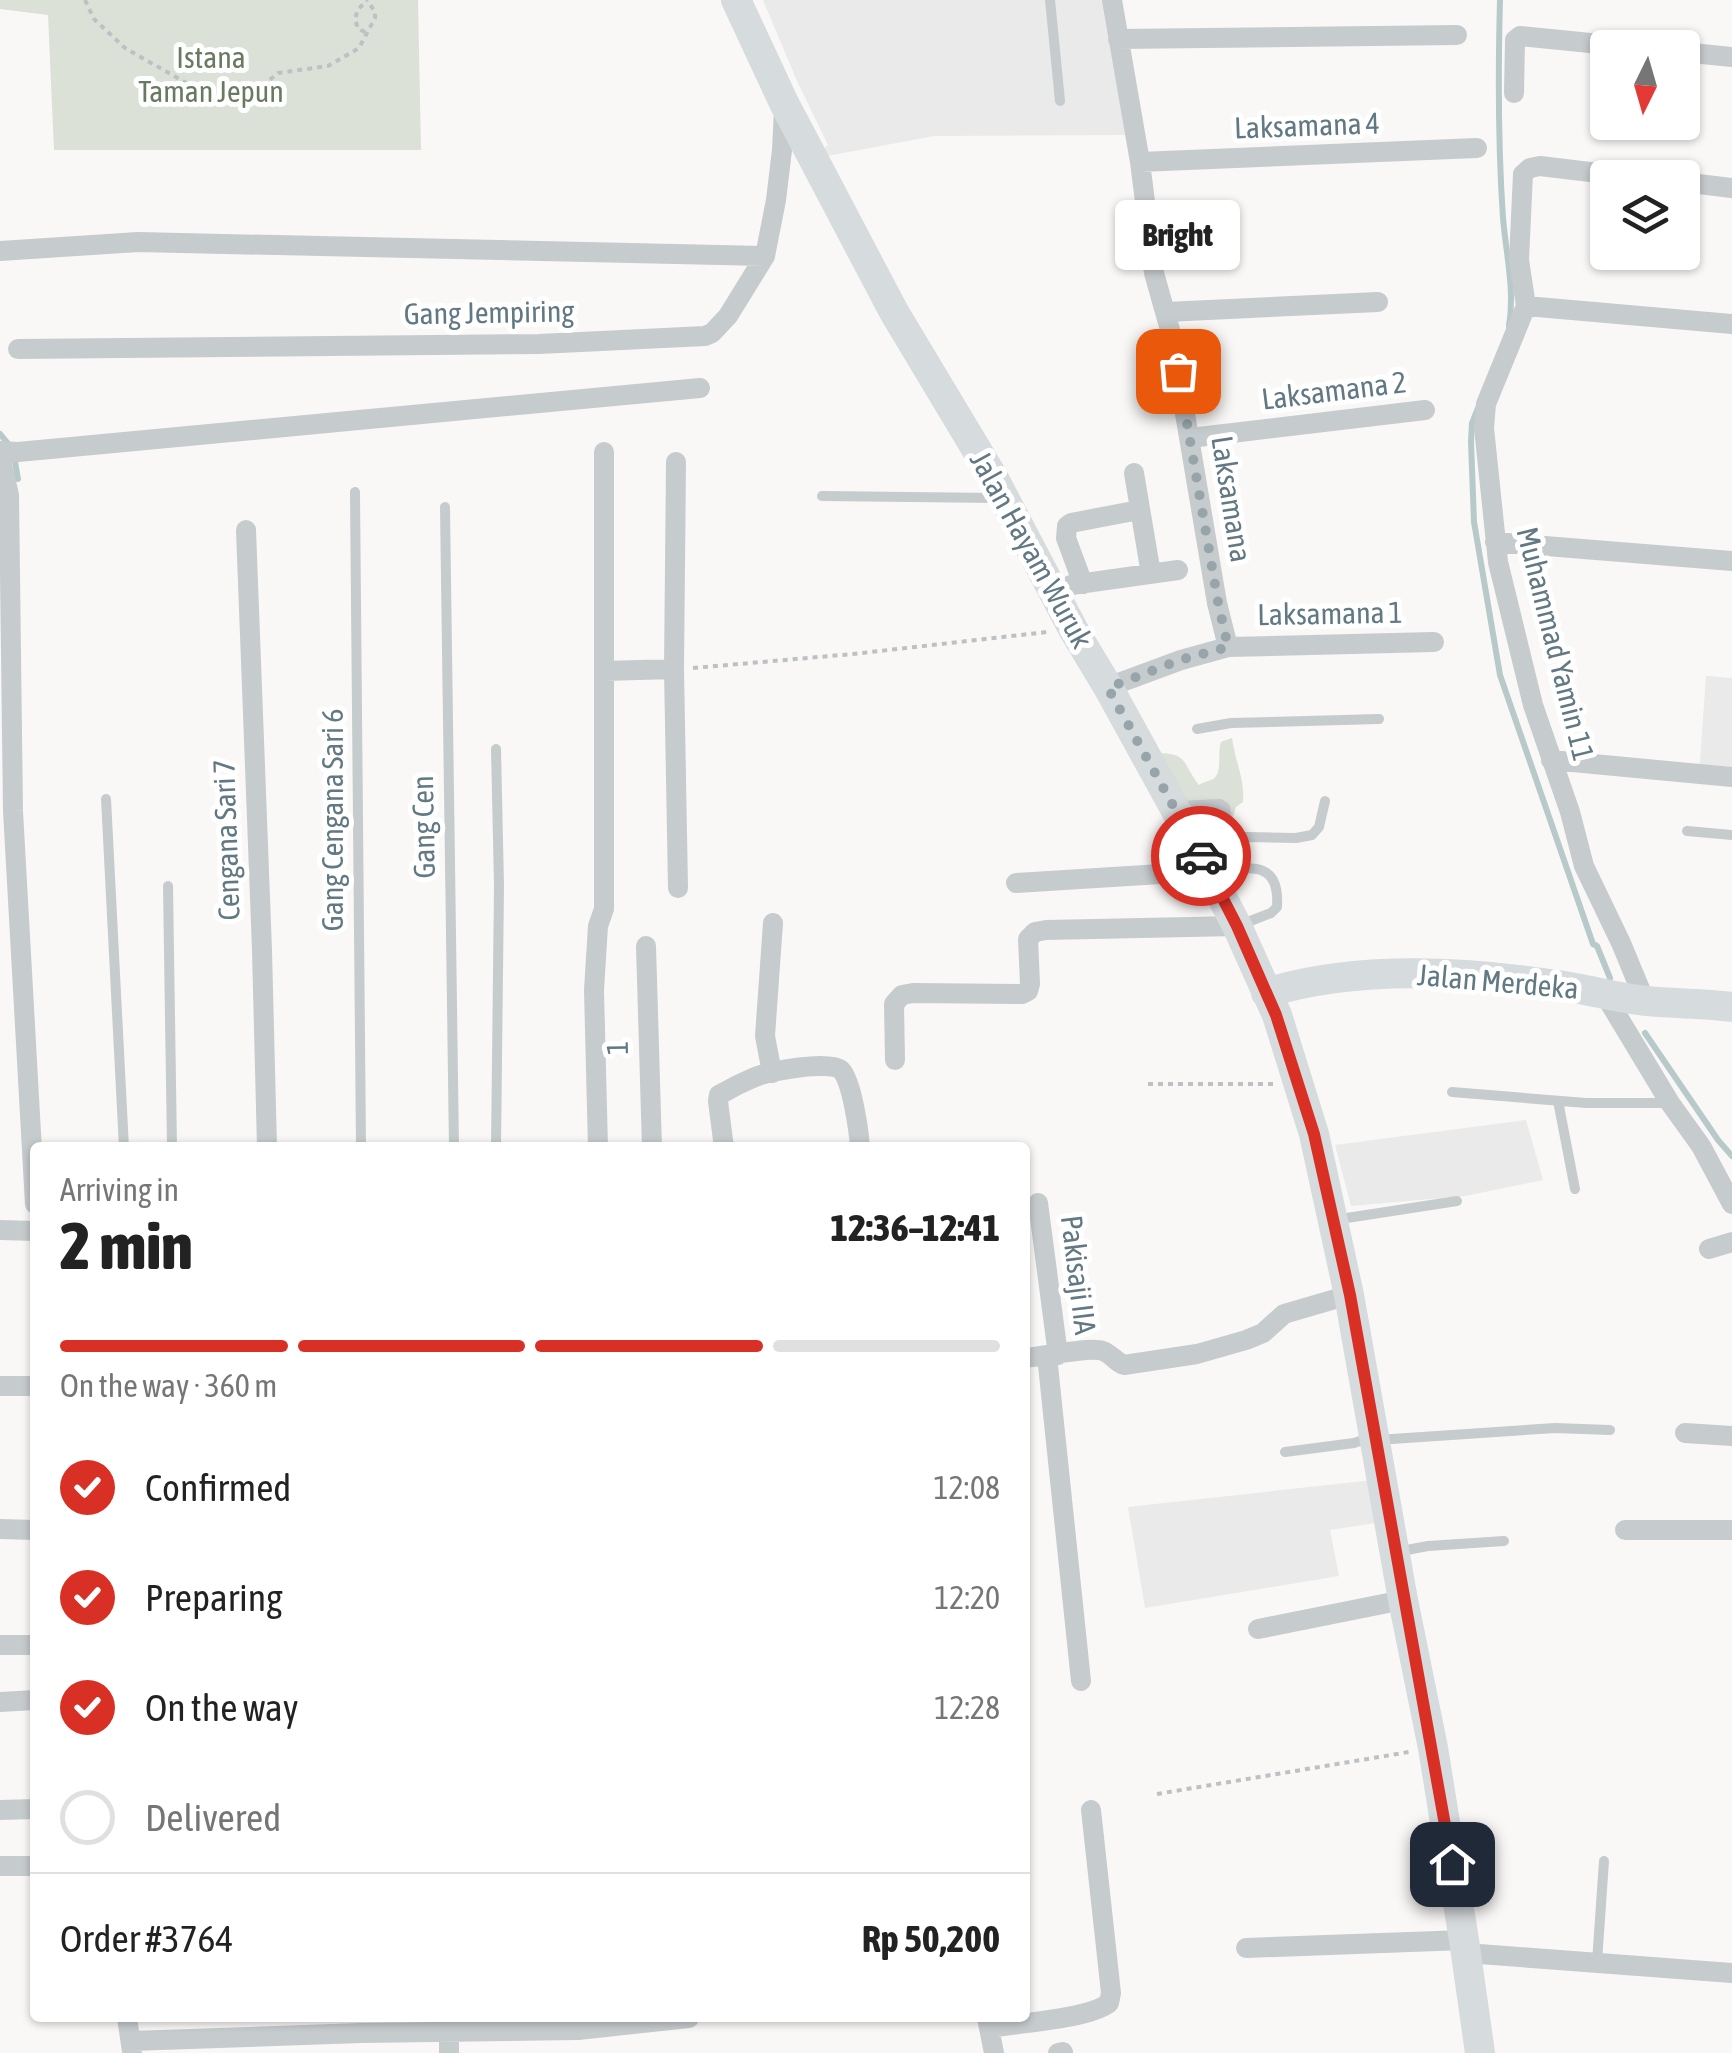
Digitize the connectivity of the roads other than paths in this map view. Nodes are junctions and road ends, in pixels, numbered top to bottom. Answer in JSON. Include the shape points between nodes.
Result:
{"nodes":[{"id":1,"x":736,"y":0,"type":"edge"},
{"id":2,"x":1050,"y":0,"type":"edge"},
{"id":3,"x":1112,"y":0,"type":"edge"},
{"id":4,"x":1458,"y":35,"type":"dead end"},
{"id":5,"x":1118,"y":40,"type":"junction"},
{"id":6,"x":1590,"y":43,"type":"edge"},
{"id":7,"x":1700,"y":54,"type":"edge"},
{"id":8,"x":1732,"y":57,"type":"edge"},
{"id":9,"x":1514,"y":93,"type":"dead end"},
{"id":10,"x":784,"y":102,"type":"junction"},
{"id":11,"x":1060,"y":102,"type":"dead end"},
{"id":12,"x":1477,"y":148,"type":"dead end"},
{"id":13,"x":1140,"y":162,"type":"junction"},
{"id":14,"x":1590,"y":172,"type":"edge"},
{"id":15,"x":1700,"y":184,"type":"edge"},
{"id":16,"x":1732,"y":188,"type":"edge"},
{"id":17,"x":0,"y":252,"type":"edge"},
{"id":18,"x":765,"y":256,"type":"junction"},
{"id":19,"x":1378,"y":302,"type":"dead end"},
{"id":20,"x":1526,"y":306,"type":"junction"},
{"id":21,"x":1166,"y":312,"type":"junction"},
{"id":22,"x":1732,"y":324,"type":"edge"},
{"id":23,"x":18,"y":349,"type":"dead end"},
{"id":24,"x":700,"y":388,"type":"dead end"},
{"id":25,"x":1425,"y":410,"type":"dead end"},
{"id":26,"x":1190,"y":438,"type":"junction"},
{"id":27,"x":604,"y":452,"type":"dead end"},
{"id":28,"x":6,"y":453,"type":"edge"},
{"id":29,"x":676,"y":462,"type":"dead end"},
{"id":30,"x":1134,"y":473,"type":"dead end"},
{"id":31,"x":356,"y":492,"type":"dead end"},
{"id":32,"x":822,"y":496,"type":"dead end"},
{"id":33,"x":1004,"y":498,"type":"junction"},
{"id":34,"x":445,"y":507,"type":"dead end"},
{"id":35,"x":1139,"y":510,"type":"junction"},
{"id":36,"x":246,"y":530,"type":"dead end"},
{"id":37,"x":1496,"y":542,"type":"junction"},
{"id":38,"x":1732,"y":561,"type":"edge"},
{"id":39,"x":1178,"y":570,"type":"dead end"},
{"id":40,"x":1151,"y":574,"type":"junction"},
{"id":41,"x":1083,"y":584,"type":"junction"},
{"id":42,"x":1051,"y":589,"type":"junction"},
{"id":43,"x":1434,"y":642,"type":"dead end"},
{"id":44,"x":1228,"y":647,"type":"junction"},
{"id":45,"x":674,"y":669,"type":"junction"},
{"id":46,"x":604,"y":670,"type":"junction"},
{"id":47,"x":1108,"y":688,"type":"junction"},
{"id":48,"x":1379,"y":719,"type":"dead end"},
{"id":49,"x":1197,"y":728,"type":"dead end"},
{"id":50,"x":496,"y":749,"type":"dead end"},
{"id":51,"x":1551,"y":760,"type":"junction"},
{"id":52,"x":1732,"y":778,"type":"edge"},
{"id":53,"x":106,"y":799,"type":"dead end"},
{"id":54,"x":1325,"y":801,"type":"dead end"},
{"id":55,"x":1175,"y":807,"type":"junction"},
{"id":56,"x":1687,"y":832,"type":"dead end"},
{"id":57,"x":1732,"y":834,"type":"edge"},
{"id":58,"x":1190,"y":836,"type":"junction"},
{"id":59,"x":1230,"y":837,"type":"junction"},
{"id":60,"x":1209,"y":872,"type":"junction"},
{"id":61,"x":1016,"y":883,"type":"dead end"},
{"id":62,"x":168,"y":886,"type":"dead end"},
{"id":63,"x":678,"y":888,"type":"dead end"},
{"id":64,"x":773,"y":924,"type":"dead end"},
{"id":65,"x":1237,"y":926,"type":"junction"},
{"id":66,"x":646,"y":946,"type":"dead end"},
{"id":67,"x":1266,"y":992,"type":"junction"},
{"id":68,"x":1603,"y":992,"type":"junction"},
{"id":69,"x":1645,"y":1001,"type":"junction"},
{"id":70,"x":1732,"y":1007,"type":"edge"},
{"id":71,"x":895,"y":1060,"type":"dead end"},
{"id":72,"x":772,"y":1072,"type":"junction"},
{"id":73,"x":1452,"y":1092,"type":"dead end"},
{"id":74,"x":1558,"y":1101,"type":"junction"},
{"id":75,"x":1670,"y":1103,"type":"junction"},
{"id":76,"x":32,"y":1142,"type":"edge"},
{"id":77,"x":124,"y":1142,"type":"edge"},
{"id":78,"x":172,"y":1142,"type":"edge"},
{"id":79,"x":266,"y":1142,"type":"edge"},
{"id":80,"x":361,"y":1142,"type":"edge"},
{"id":81,"x":454,"y":1142,"type":"edge"},
{"id":82,"x":496,"y":1142,"type":"edge"},
{"id":83,"x":598,"y":1142,"type":"edge"},
{"id":84,"x":652,"y":1142,"type":"edge"},
{"id":85,"x":723,"y":1142,"type":"edge"},
{"id":86,"x":859,"y":1142,"type":"edge"},
{"id":87,"x":1575,"y":1189,"type":"dead end"},
{"id":88,"x":1457,"y":1201,"type":"dead end"},
{"id":89,"x":1038,"y":1203,"type":"dead end"},
{"id":90,"x":1732,"y":1204,"type":"edge"},
{"id":91,"x":1334,"y":1220,"type":"junction"},
{"id":92,"x":0,"y":1230,"type":"edge"},
{"id":93,"x":30,"y":1231,"type":"edge"},
{"id":94,"x":1732,"y":1242,"type":"edge"},
{"id":95,"x":1709,"y":1249,"type":"dead end"},
{"id":96,"x":1350,"y":1295,"type":"junction"},
{"id":97,"x":1052,"y":1355,"type":"junction"},
{"id":98,"x":1030,"y":1357,"type":"edge"},
{"id":99,"x":0,"y":1386,"type":"edge"},
{"id":100,"x":30,"y":1386,"type":"edge"},
{"id":101,"x":1610,"y":1430,"type":"dead end"},
{"id":102,"x":1685,"y":1432,"type":"dead end"},
{"id":103,"x":1732,"y":1436,"type":"edge"},
{"id":104,"x":1375,"y":1439,"type":"junction"},
{"id":105,"x":1285,"y":1452,"type":"dead end"},
{"id":106,"x":0,"y":1529,"type":"edge"},
{"id":107,"x":30,"y":1530,"type":"edge"},
{"id":108,"x":1625,"y":1530,"type":"dead end"},
{"id":109,"x":1732,"y":1530,"type":"edge"},
{"id":110,"x":1504,"y":1541,"type":"dead end"},
{"id":111,"x":1395,"y":1552,"type":"junction"},
{"id":112,"x":1403,"y":1600,"type":"junction"},
{"id":113,"x":1258,"y":1629,"type":"dead end"},
{"id":114,"x":0,"y":1644,"type":"edge"},
{"id":115,"x":30,"y":1644,"type":"edge"},
{"id":116,"x":1081,"y":1681,"type":"dead end"},
{"id":117,"x":30,"y":1700,"type":"edge"},
{"id":118,"x":0,"y":1702,"type":"edge"},
{"id":119,"x":0,"y":1810,"type":"edge"},
{"id":120,"x":30,"y":1810,"type":"edge"},
{"id":121,"x":1091,"y":1810,"type":"dead end"},
{"id":122,"x":1604,"y":1861,"type":"dead end"},
{"id":123,"x":0,"y":1866,"type":"edge"},
{"id":124,"x":30,"y":1866,"type":"edge"},
{"id":125,"x":1465,"y":1946,"type":"junction"},
{"id":126,"x":1246,"y":1948,"type":"dead end"},
{"id":127,"x":1597,"y":1962,"type":"junction"},
{"id":128,"x":1732,"y":1974,"type":"edge"},
{"id":129,"x":1030,"y":2019,"type":"edge"},
{"id":130,"x":128,"y":2022,"type":"edge"},
{"id":131,"x":652,"y":2022,"type":"edge"},
{"id":132,"x":988,"y":2023,"type":"edge"},
{"id":133,"x":577,"y":2024,"type":"edge"},
{"id":134,"x":449,"y":2042,"type":"edge"},
{"id":135,"x":132,"y":2047,"type":"edge"},
{"id":136,"x":994,"y":2053,"type":"edge"},
{"id":137,"x":1480,"y":2053,"type":"edge"}],
"edges":[{"from":1,"to":10,"type":"main road","name":"Jalan Hayam Wuruk"},
{"from":2,"to":11,"type":"lane"},
{"from":3,"to":5,"type":"street","name":"Laksamana"},
{"from":4,"to":5,"type":"street"},
{"from":5,"to":13,"type":"street","name":"Laksamana"},
{"from":6,"to":9,"type":"street","via":[[1520,36]]},
{"from":7,"to":8,"type":"street"},
{"from":10,"to":18,"type":"street","name":"Gang Jempiring"},
{"from":10,"to":33,"type":"main road","name":"Jalan Hayam Wuruk","via":[[894,312]]},
{"from":12,"to":13,"type":"street","name":"Laksamana 4"},
{"from":13,"to":21,"type":"street","name":"Laksamana","via":[[1154,273]]},
{"from":14,"to":20,"type":"street","via":[[1540,166],[1524,174],[1518,260]]},
{"from":15,"to":16,"type":"street"},
{"from":17,"to":18,"type":"street","via":[[138,242]]},
{"from":18,"to":23,"type":"street","name":"Gang Jempiring","via":[[728,316],[705,336]]},
{"from":19,"to":21,"type":"street"},
{"from":20,"to":22,"type":"street"},
{"from":20,"to":37,"type":"street","name":"Muhammad Yamin 11","via":[[1486,404]]},
{"from":21,"to":26,"type":"street","name":"Laksamana"},
{"from":24,"to":28,"type":"street"},
{"from":25,"to":26,"type":"street","name":"Laksamana 2"},
{"from":26,"to":44,"type":"street","name":"Laksamana"},
{"from":27,"to":46,"type":"street"},
{"from":28,"to":76,"type":"street","via":[[13,811]]},
{"from":29,"to":45,"type":"street"},
{"from":30,"to":35,"type":"street"},
{"from":31,"to":80,"type":"lane","name":"Gang Cengana Sari 6"},
{"from":32,"to":33,"type":"lane"},
{"from":33,"to":42,"type":"main road","name":"Jalan Hayam Wuruk"},
{"from":34,"to":81,"type":"lane","name":"Gang Cen"},
{"from":35,"to":40,"type":"street"},
{"from":35,"to":41,"type":"street","via":[[1067,526]]},
{"from":36,"to":79,"type":"street","name":"Cengana Sari 7"},
{"from":37,"to":38,"type":"street"},
{"from":37,"to":51,"type":"street","name":"Muhammad Yamin 11"},
{"from":39,"to":40,"type":"street"},
{"from":40,"to":41,"type":"street"},
{"from":41,"to":42,"type":"street"},
{"from":42,"to":47,"type":"main road","name":"Jalan Hayam Wuruk"},
{"from":43,"to":44,"type":"street","name":"Laksamana 1"},
{"from":44,"to":47,"type":"street"},
{"from":45,"to":46,"type":"street"},
{"from":45,"to":63,"type":"street"},
{"from":46,"to":83,"type":"street","via":[[604,909],[594,990]]},
{"from":47,"to":55,"type":"main road","name":"Jalan Hayam Wuruk"},
{"from":48,"to":49,"type":"lane"},
{"from":50,"to":82,"type":"lane"},
{"from":51,"to":52,"type":"street"},
{"from":51,"to":69,"type":"street","name":"Muhammad Yamin 11","via":[[1584,866]]},
{"from":53,"to":77,"type":"lane"},
{"from":54,"to":59,"type":"lane","via":[[1312,836]]},
{"from":55,"to":58,"type":"main road","name":"Jalan Hayam Wuruk"},
{"from":55,"to":59,"type":"lane","via":[[1220,804]]},
{"from":56,"to":57,"type":"lane"},
{"from":58,"to":59,"type":"lane"},
{"from":58,"to":60,"type":"main road","name":"Jalan Hayam Wuruk"},
{"from":60,"to":61,"type":"street"},
{"from":60,"to":65,"type":"main road","name":"Jalan Hayam Wuruk"},
{"from":60,"to":65,"type":"lane","via":[[1258,867],[1274,882],[1277,907]]},
{"from":62,"to":78,"type":"lane"},
{"from":64,"to":72,"type":"street","via":[[765,1036]]},
{"from":65,"to":67,"type":"main road","name":"Jalan Hayam Wuruk"},
{"from":65,"to":71,"type":"street","via":[[1035,932],[1028,939],[1030,984],[1022,994],[902,996],[894,1004]]},
{"from":66,"to":84,"type":"street","name":"1"},
{"from":67,"to":68,"type":"main road","name":"Jalan Merdeka","via":[[1338,976],[1390,974],[1475,976]]},
{"from":67,"to":91,"type":"main road","name":"Jalan Hayam Wuruk","via":[[1300,1084]]},
{"from":68,"to":69,"type":"main road","name":"Jalan Merdeka"},
{"from":68,"to":75,"type":"street"},
{"from":69,"to":70,"type":"main road","name":"Jalan Merdeka"},
{"from":72,"to":85,"type":"street","via":[[718,1097]]},
{"from":72,"to":86,"type":"street","via":[[821,1065],[842,1070]]},
{"from":73,"to":74,"type":"lane"},
{"from":74,"to":75,"type":"lane"},
{"from":74,"to":87,"type":"lane"},
{"from":75,"to":90,"type":"street"},
{"from":88,"to":91,"type":"lane"},
{"from":89,"to":97,"type":"street","name":"Pakisaji IIA"},
{"from":91,"to":96,"type":"main road","name":"Jalan Hayam Wuruk"},
{"from":92,"to":93,"type":"street"},
{"from":94,"to":95,"type":"street"},
{"from":96,"to":97,"type":"street","via":[[1284,1314],[1263,1333],[1197,1354],[1124,1366],[1096,1350]]},
{"from":96,"to":104,"type":"main road","name":"Jalan Hayam Wuruk"},
{"from":97,"to":98,"type":"street"},
{"from":97,"to":116,"type":"street","name":"Pakisaji IIA"},
{"from":99,"to":100,"type":"street"},
{"from":101,"to":104,"type":"lane"},
{"from":102,"to":103,"type":"street"},
{"from":104,"to":105,"type":"lane"},
{"from":104,"to":111,"type":"main road","name":"Jalan Hayam Wuruk"},
{"from":106,"to":107,"type":"street"},
{"from":108,"to":109,"type":"street"},
{"from":110,"to":111,"type":"lane"},
{"from":111,"to":112,"type":"main road","name":"Jalan Hayam Wuruk"},
{"from":112,"to":113,"type":"street"},
{"from":112,"to":125,"type":"main road","name":"Jalan Hayam Wuruk"},
{"from":114,"to":115,"type":"street"},
{"from":117,"to":118,"type":"street"},
{"from":119,"to":120,"type":"street"},
{"from":121,"to":129,"type":"street","via":[[1109,2003],[1083,2014]]},
{"from":122,"to":127,"type":"lane"},
{"from":123,"to":124,"type":"street"},
{"from":125,"to":126,"type":"street"},
{"from":125,"to":127,"type":"street"},
{"from":125,"to":137,"type":"main road","name":"Jalan Hayam Wuruk"},
{"from":127,"to":128,"type":"street"},
{"from":130,"to":135,"type":"street"},
{"from":131,"to":133,"type":"street","via":[[578,2030]]},
{"from":132,"to":136,"type":"street"},
{"from":133,"to":134,"type":"street"},
{"from":134,"to":135,"type":"street"}]}
